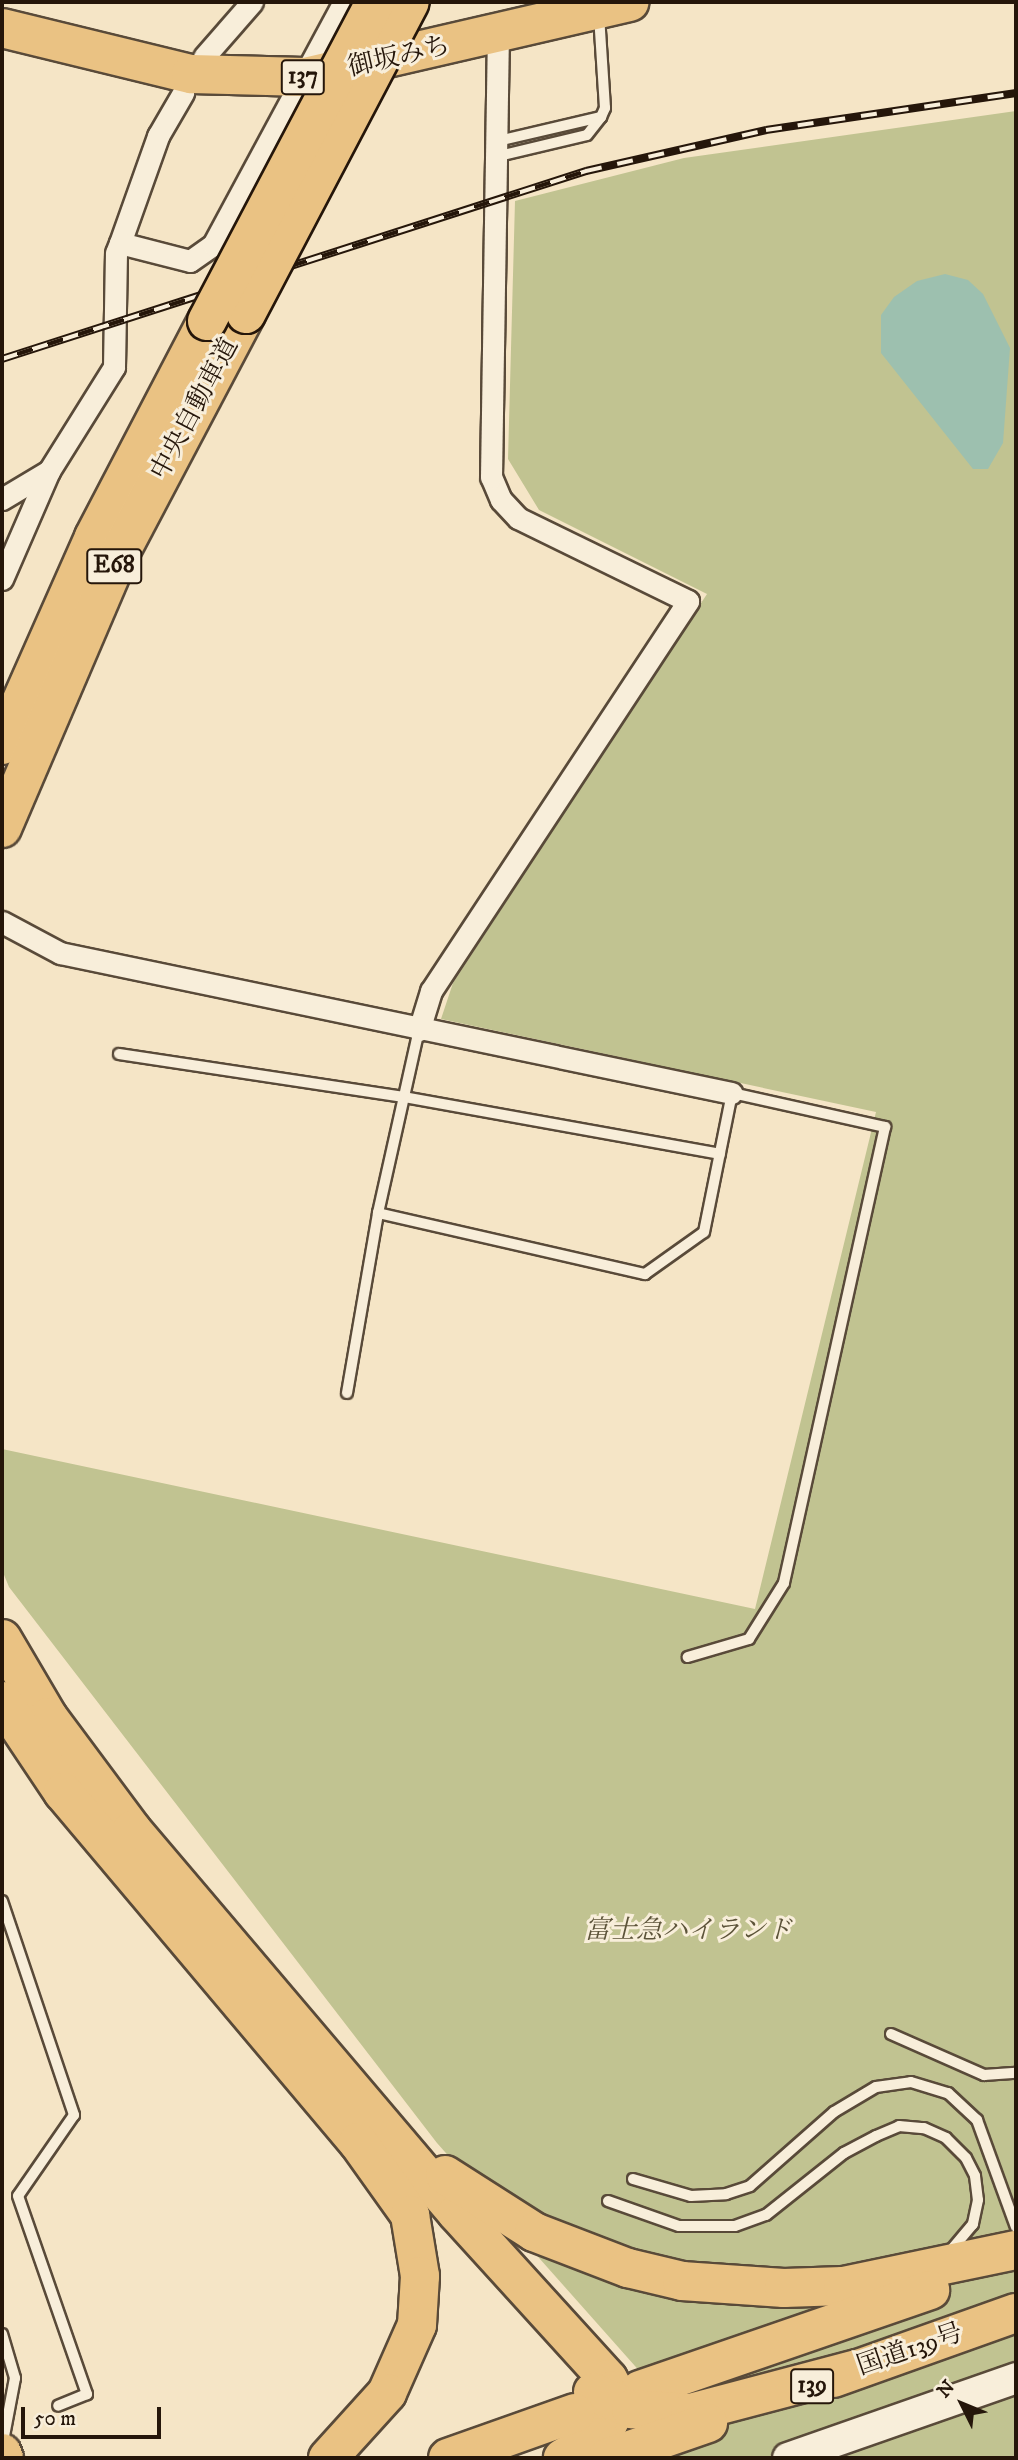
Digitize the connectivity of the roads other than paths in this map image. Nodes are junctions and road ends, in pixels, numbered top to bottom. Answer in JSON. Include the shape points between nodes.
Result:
{"nodes":[{"id":1,"x":252,"y":2,"type":"edge"},
{"id":2,"x":344,"y":2,"type":"edge"},
{"id":3,"x":375,"y":2,"type":"edge"},
{"id":4,"x":410,"y":2,"type":"edge"},
{"id":5,"x":614,"y":5,"type":"edge"},
{"id":6,"x":2,"y":28,"type":"edge"},
{"id":7,"x":498,"y":32,"type":"junction"},
{"id":8,"x":204,"y":57,"type":"dead end"},
{"id":9,"x":305,"y":77,"type":"junction"},
{"id":10,"x":183,"y":93,"type":"dead end"},
{"id":11,"x":498,"y":149,"type":"junction"},
{"id":12,"x":120,"y":243,"type":"junction"},
{"id":13,"x":147,"y":434,"type":"junction"},
{"id":14,"x":50,"y":471,"type":"junction"},
{"id":15,"x":2,"y":499,"type":"edge"},
{"id":16,"x":2,"y":579,"type":"edge"},
{"id":17,"x":2,"y":704,"type":"edge"},
{"id":18,"x":2,"y":745,"type":"edge"},
{"id":19,"x":2,"y":828,"type":"edge"},
{"id":20,"x":2,"y":922,"type":"edge"},
{"id":21,"x":419,"y":1030,"type":"junction"},
{"id":22,"x":119,"y":1054,"type":"dead end"},
{"id":23,"x":732,"y":1094,"type":"junction"},
{"id":24,"x":404,"y":1097,"type":"junction"},
{"id":25,"x":720,"y":1154,"type":"junction"},
{"id":26,"x":378,"y":1213,"type":"junction"},
{"id":27,"x":347,"y":1393,"type":"dead end"},
{"id":28,"x":2,"y":1639,"type":"edge"},
{"id":29,"x":688,"y":1657,"type":"dead end"},
{"id":30,"x":2,"y":1701,"type":"edge"},
{"id":31,"x":2,"y":1901,"type":"edge"},
{"id":32,"x":891,"y":2034,"type":"dead end"},
{"id":33,"x":1016,"y":2073,"type":"edge"},
{"id":34,"x":376,"y":2138,"type":"junction"},
{"id":35,"x":634,"y":2179,"type":"dead end"},
{"id":36,"x":608,"y":2201,"type":"dead end"},
{"id":37,"x":1016,"y":2227,"type":"edge"},
{"id":38,"x":1016,"y":2250,"type":"edge"},
{"id":39,"x":1016,"y":2263,"type":"edge"},
{"id":40,"x":913,"y":2273,"type":"junction"},
{"id":41,"x":1016,"y":2313,"type":"edge"},
{"id":42,"x":2,"y":2334,"type":"edge"},
{"id":43,"x":857,"y":2369,"type":"junction"},
{"id":44,"x":1016,"y":2378,"type":"edge"},
{"id":45,"x":627,"y":2396,"type":"junction"},
{"id":46,"x":58,"y":2406,"type":"dead end"},
{"id":47,"x":575,"y":2413,"type":"dead end"},
{"id":48,"x":2,"y":2452,"type":"edge"},
{"id":49,"x":4,"y":2458,"type":"edge"},
{"id":50,"x":328,"y":2458,"type":"edge"},
{"id":51,"x":448,"y":2458,"type":"edge"},
{"id":52,"x":562,"y":2458,"type":"edge"},
{"id":53,"x":607,"y":2458,"type":"edge"},
{"id":54,"x":788,"y":2458,"type":"edge"}],
"edges":[{"from":1,"to":8,"type":"street"},
{"from":2,"to":9,"type":"street"},
{"from":3,"to":13,"type":"highway","name":"中央自動車道","number":"E68","bridge":true},
{"from":4,"to":19,"type":"highway","name":"中央自動車道","number":"E68","bridge":true,"via":[[121,551]]},
{"from":5,"to":7,"type":"highway","name":"御坂みち","number":"137"},
{"from":5,"to":11,"type":"lane","via":[[601,48],[605,108],[587,135]]},
{"from":6,"to":9,"type":"highway","name":"御坂みち","number":"137","via":[[191,74]]},
{"from":7,"to":9,"type":"highway","name":"御坂みち","number":"137"},
{"from":7,"to":11,"type":"street"},
{"from":9,"to":12,"type":"street","via":[[213,245],[190,261]]},
{"from":10,"to":12,"type":"street","via":[[158,135]]},
{"from":11,"to":21,"type":"street","via":[[491,477],[501,500],[518,518],[688,601],[431,991]]},
{"from":12,"to":14,"type":"street","via":[[116,253],[114,367]]},
{"from":13,"to":17,"type":"highway","via":[[53,592]]},
{"from":13,"to":18,"type":"highway","name":"中央自動車道","number":"E68","via":[[94,537]]},
{"from":14,"to":15,"type":"street"},
{"from":14,"to":16,"type":"street"},
{"from":20,"to":21,"type":"street","via":[[60,953]]},
{"from":21,"to":23,"type":"street"},
{"from":21,"to":24,"type":"lane"},
{"from":22,"to":24,"type":"lane"},
{"from":23,"to":25,"type":"lane"},
{"from":23,"to":29,"type":"lane","via":[[885,1127],[784,1583],[749,1639]]},
{"from":24,"to":25,"type":"lane"},
{"from":24,"to":26,"type":"lane"},
{"from":25,"to":26,"type":"lane","via":[[704,1232],[645,1275]]},
{"from":26,"to":27,"type":"lane"},
{"from":28,"to":34,"type":"highway","via":[[48,1717],[132,1830]]},
{"from":30,"to":34,"type":"highway","via":[[63,1793]]},
{"from":31,"to":46,"type":"lane","via":[[74,2115],[18,2196],[87,2394]]},
{"from":32,"to":33,"type":"lane","via":[[984,2075]]},
{"from":34,"to":40,"type":"highway","via":[[534,2232],[628,2268],[682,2281],[784,2288],[843,2286]]},
{"from":34,"to":45,"type":"highway","via":[[457,2213],[603,2372],[614,2390]]},
{"from":34,"to":50,"type":"highway","via":[[410,2215],[418,2245],[421,2298],[407,2355],[387,2393]]},
{"from":35,"to":37,"type":"lane","via":[[691,2196],[726,2194],[750,2186],[834,2112],[876,2087],[911,2081],[948,2093],[977,2120]]},
{"from":36,"to":40,"type":"lane","via":[[680,2226],[735,2225],[766,2215],[844,2154],[876,2136],[899,2126],[924,2128],[946,2138],[966,2158],[975,2176],[978,2200],[965,2238]]},
{"from":38,"to":40,"type":"highway"},
{"from":39,"to":45,"type":"highway","name":"国道139号","number":"139"},
{"from":41,"to":43,"type":"highway","name":"国道139号","number":"139"},
{"from":42,"to":48,"type":"lane","via":[[15,2378]]},
{"from":43,"to":45,"type":"highway","via":[[690,2413],[650,2413]]},
{"from":43,"to":53,"type":"highway","name":"国道139号","number":"139"},
{"from":44,"to":54,"type":"main road"},
{"from":45,"to":52,"type":"highway","via":[[599,2437]]},
{"from":47,"to":51,"type":"highway"},
{"from":48,"to":49,"type":"highway"}]}
